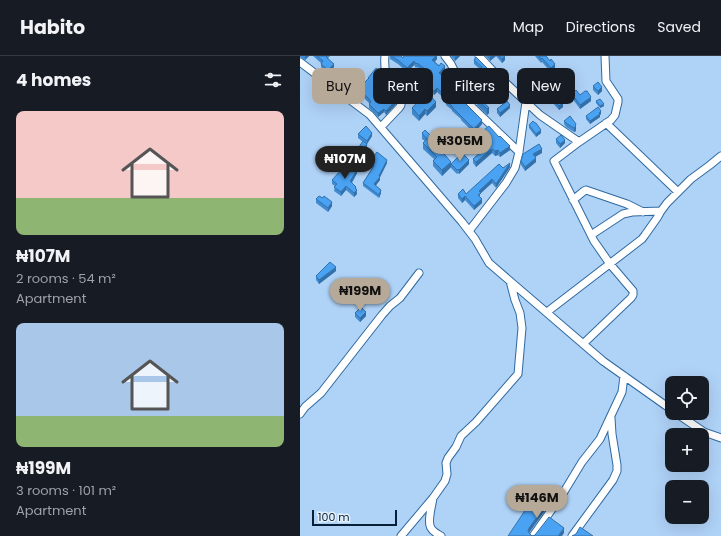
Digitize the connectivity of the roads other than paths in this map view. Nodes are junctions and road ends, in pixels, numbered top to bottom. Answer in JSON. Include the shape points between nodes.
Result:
{"nodes":[{"id":1,"x":385,"y":56,"type":"edge"},
{"id":2,"x":445,"y":56,"type":"edge"},
{"id":3,"x":479,"y":56,"type":"edge"},
{"id":4,"x":604,"y":56,"type":"edge"},
{"id":5,"x":300,"y":62,"type":"edge"},
{"id":6,"x":517,"y":94,"type":"edge"},
{"id":7,"x":526,"y":104,"type":"edge"},
{"id":8,"x":528,"y":104,"type":"edge"},
{"id":9,"x":606,"y":122,"type":"junction"},
{"id":10,"x":381,"y":127,"type":"junction"},
{"id":11,"x":579,"y":142,"type":"junction"},
{"id":12,"x":519,"y":152,"type":"junction"},
{"id":13,"x":721,"y":156,"type":"edge"},
{"id":14,"x":678,"y":192,"type":"junction"},
{"id":15,"x":573,"y":200,"type":"junction"},
{"id":16,"x":661,"y":211,"type":"junction"},
{"id":17,"x":643,"y":212,"type":"junction"},
{"id":18,"x":469,"y":231,"type":"junction"},
{"id":19,"x":591,"y":235,"type":"junction"},
{"id":20,"x":610,"y":264,"type":"junction"},
{"id":21,"x":419,"y":273,"type":"dead end"},
{"id":22,"x":510,"y":280,"type":"junction"},
{"id":23,"x":547,"y":312,"type":"junction"},
{"id":24,"x":583,"y":344,"type":"junction"},
{"id":25,"x":624,"y":376,"type":"junction"},
{"id":26,"x":665,"y":405,"type":"edge"},
{"id":27,"x":300,"y":414,"type":"edge"},
{"id":28,"x":611,"y":418,"type":"junction"},
{"id":29,"x":686,"y":420,"type":"edge"},
{"id":30,"x":721,"y":438,"type":"edge"},
{"id":31,"x":434,"y":498,"type":"junction"},
{"id":32,"x":401,"y":536,"type":"edge"},
{"id":33,"x":442,"y":536,"type":"edge"},
{"id":34,"x":533,"y":536,"type":"edge"},
{"id":35,"x":572,"y":536,"type":"edge"}],
"edges":[{"from":1,"to":10,"type":"street","via":[[384,67],[388,86],[401,105]]},
{"from":2,"to":12,"type":"street","via":[[472,107]]},
{"from":3,"to":6,"type":"street"},
{"from":4,"to":9,"type":"street","via":[[606,81],[618,99],[615,116]]},
{"from":5,"to":10,"type":"street","via":[[370,115]]},
{"from":7,"to":12,"type":"street"},
{"from":8,"to":11,"type":"street"},
{"from":9,"to":11,"type":"street"},
{"from":9,"to":14,"type":"street"},
{"from":10,"to":18,"type":"street"},
{"from":11,"to":15,"type":"street","via":[[554,161]]},
{"from":12,"to":18,"type":"street","via":[[515,168],[506,183]]},
{"from":13,"to":14,"type":"street"},
{"from":14,"to":16,"type":"street"},
{"from":15,"to":17,"type":"street","via":[[586,190]]},
{"from":15,"to":19,"type":"street"},
{"from":16,"to":17,"type":"street"},
{"from":16,"to":20,"type":"street","via":[[645,235]]},
{"from":17,"to":19,"type":"street","via":[[623,214]]},
{"from":18,"to":22,"type":"street","via":[[489,263]]},
{"from":19,"to":20,"type":"street"},
{"from":20,"to":23,"type":"street"},
{"from":20,"to":24,"type":"street","via":[[633,291],[633,295]]},
{"from":21,"to":27,"type":"street","via":[[400,298],[382,315],[321,393]]},
{"from":22,"to":23,"type":"street"},
{"from":22,"to":31,"type":"street","via":[[522,328],[518,374],[462,436],[448,458],[445,481]]},
{"from":23,"to":24,"type":"street"},
{"from":24,"to":25,"type":"street"},
{"from":25,"to":26,"type":"street"},
{"from":25,"to":28,"type":"street","via":[[622,392]]},
{"from":28,"to":34,"type":"street","via":[[600,439]]},
{"from":28,"to":35,"type":"street","via":[[617,460],[614,480]]},
{"from":29,"to":30,"type":"street","via":[[704,432]]},
{"from":31,"to":32,"type":"street"},
{"from":31,"to":33,"type":"street","via":[[429,526]]}]}
